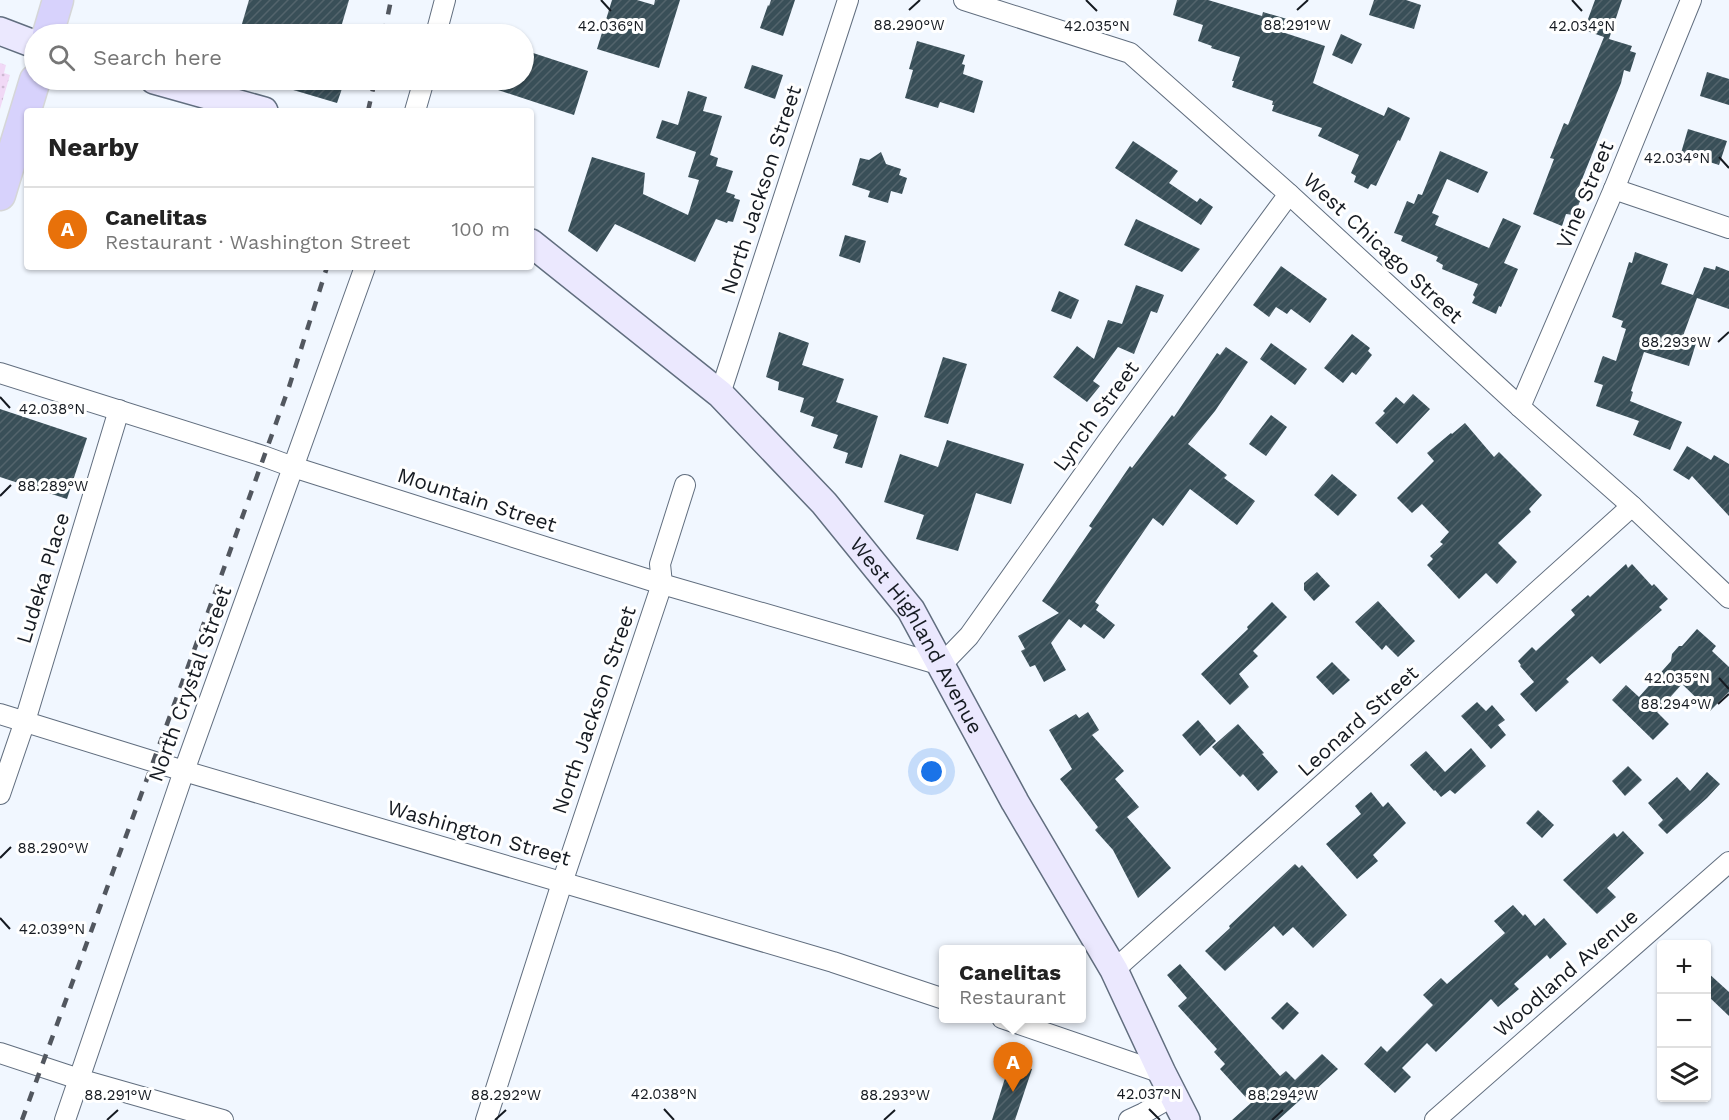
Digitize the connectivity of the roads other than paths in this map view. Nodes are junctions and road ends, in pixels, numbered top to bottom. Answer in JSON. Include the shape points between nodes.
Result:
{"nodes":[{"id":1,"x":58,"y":0,"type":"edge"},
{"id":2,"x":445,"y":0,"type":"edge"},
{"id":3,"x":848,"y":0,"type":"edge"},
{"id":4,"x":964,"y":0,"type":"edge"},
{"id":5,"x":1692,"y":0,"type":"edge"},
{"id":6,"x":51,"y":24,"type":"edge"},
{"id":7,"x":439,"y":24,"type":"edge"},
{"id":8,"x":0,"y":31,"type":"edge"},
{"id":9,"x":24,"y":40,"type":"edge"},
{"id":10,"x":32,"y":90,"type":"edge"},
{"id":11,"x":189,"y":90,"type":"edge"},
{"id":12,"x":421,"y":90,"type":"edge"},
{"id":13,"x":26,"y":108,"type":"edge"},
{"id":14,"x":253,"y":108,"type":"edge"},
{"id":15,"x":416,"y":108,"type":"edge"},
{"id":16,"x":24,"y":116,"type":"edge"},
{"id":17,"x":1614,"y":189,"type":"junction"},
{"id":18,"x":1289,"y":194,"type":"junction"},
{"id":19,"x":0,"y":195,"type":"edge"},
{"id":20,"x":1729,"y":228,"type":"edge"},
{"id":21,"x":534,"y":245,"type":"edge"},
{"id":22,"x":364,"y":270,"type":"edge"},
{"id":23,"x":0,"y":373,"type":"edge"},
{"id":24,"x":720,"y":394,"type":"junction"},
{"id":25,"x":1520,"y":407,"type":"junction"},
{"id":26,"x":119,"y":410,"type":"junction"},
{"id":27,"x":293,"y":467,"type":"junction"},
{"id":28,"x":685,"y":485,"type":"dead end"},
{"id":29,"x":1632,"y":506,"type":"junction"},
{"id":30,"x":662,"y":584,"type":"junction"},
{"id":31,"x":1729,"y":598,"type":"edge"},
{"id":32,"x":941,"y":665,"type":"junction"},
{"id":33,"x":0,"y":714,"type":"edge"},
{"id":34,"x":25,"y":721,"type":"junction"},
{"id":35,"x":184,"y":771,"type":"junction"},
{"id":36,"x":0,"y":794,"type":"edge"},
{"id":37,"x":1729,"y":862,"type":"edge"},
{"id":38,"x":562,"y":883,"type":"junction"},
{"id":39,"x":1114,"y":970,"type":"junction"},
{"id":40,"x":939,"y":997,"type":"edge"},
{"id":41,"x":1014,"y":1023,"type":"edge"},
{"id":42,"x":0,"y":1053,"type":"edge"},
{"id":43,"x":79,"y":1079,"type":"junction"},
{"id":44,"x":1167,"y":1084,"type":"junction"},
{"id":45,"x":65,"y":1120,"type":"edge"},
{"id":46,"x":223,"y":1120,"type":"edge"},
{"id":47,"x":486,"y":1120,"type":"edge"},
{"id":48,"x":1129,"y":1120,"type":"edge"},
{"id":49,"x":1186,"y":1120,"type":"edge"},
{"id":50,"x":1435,"y":1120,"type":"edge"}],
"edges":[{"from":1,"to":6,"type":"main road"},
{"from":2,"to":7,"type":"street"},
{"from":3,"to":24,"type":"street","name":"North Jackson Street"},
{"from":4,"to":18,"type":"street","name":"West Chicago Street","via":[[1130,53]]},
{"from":5,"to":17,"type":"street","name":"Vine Street"},
{"from":8,"to":9,"type":"main road"},
{"from":10,"to":13,"type":"main road"},
{"from":11,"to":14,"type":"main road"},
{"from":12,"to":15,"type":"street"},
{"from":16,"to":19,"type":"main road"},
{"from":17,"to":20,"type":"street"},
{"from":17,"to":25,"type":"street","name":"Vine Street"},
{"from":18,"to":25,"type":"street","name":"West Chicago Street"},
{"from":18,"to":32,"type":"street","name":"Lynch Street","via":[[969,636]]},
{"from":21,"to":24,"type":"main road","name":"West Highland Avenue"},
{"from":22,"to":27,"type":"street","name":"North Crystal Street"},
{"from":23,"to":26,"type":"street","name":"Mountain Street"},
{"from":24,"to":32,"type":"main road","name":"West Highland Avenue","via":[[824,503],[911,610]]},
{"from":25,"to":29,"type":"street","name":"West Chicago Street"},
{"from":26,"to":27,"type":"street","name":"Mountain Street"},
{"from":26,"to":34,"type":"street","name":"Ludeka Place"},
{"from":27,"to":30,"type":"street","name":"Mountain Street"},
{"from":27,"to":35,"type":"street","name":"North Crystal Street"},
{"from":28,"to":30,"type":"street","name":"North Jackson Street","via":[[660,564]]},
{"from":29,"to":31,"type":"street","name":"West Chicago Street"},
{"from":29,"to":39,"type":"street","name":"Leonard Street"},
{"from":30,"to":32,"type":"street","name":"Mountain Street"},
{"from":30,"to":38,"type":"street","name":"North Jackson Street"},
{"from":32,"to":39,"type":"main road","name":"West Highland Avenue","via":[[1015,802]]},
{"from":33,"to":34,"type":"street","name":"Washington Street"},
{"from":34,"to":35,"type":"street","name":"Washington Street"},
{"from":34,"to":36,"type":"street","name":"Ludeka Place"},
{"from":35,"to":38,"type":"street","name":"Washington Street"},
{"from":35,"to":43,"type":"street","name":"North Crystal Street"},
{"from":37,"to":50,"type":"street","name":"Woodland Avenue"},
{"from":38,"to":40,"type":"street","name":"Washington Street","via":[[833,962]]},
{"from":38,"to":47,"type":"street","name":"North Jackson Street"},
{"from":39,"to":44,"type":"main road","name":"West Highland Avenue"},
{"from":41,"to":44,"type":"street"},
{"from":42,"to":43,"type":"street"},
{"from":43,"to":45,"type":"street","name":"North Crystal Street"},
{"from":43,"to":46,"type":"street"},
{"from":44,"to":48,"type":"street","via":[[1144,1113]]},
{"from":44,"to":49,"type":"main road","name":"West Highland Avenue"}]}
